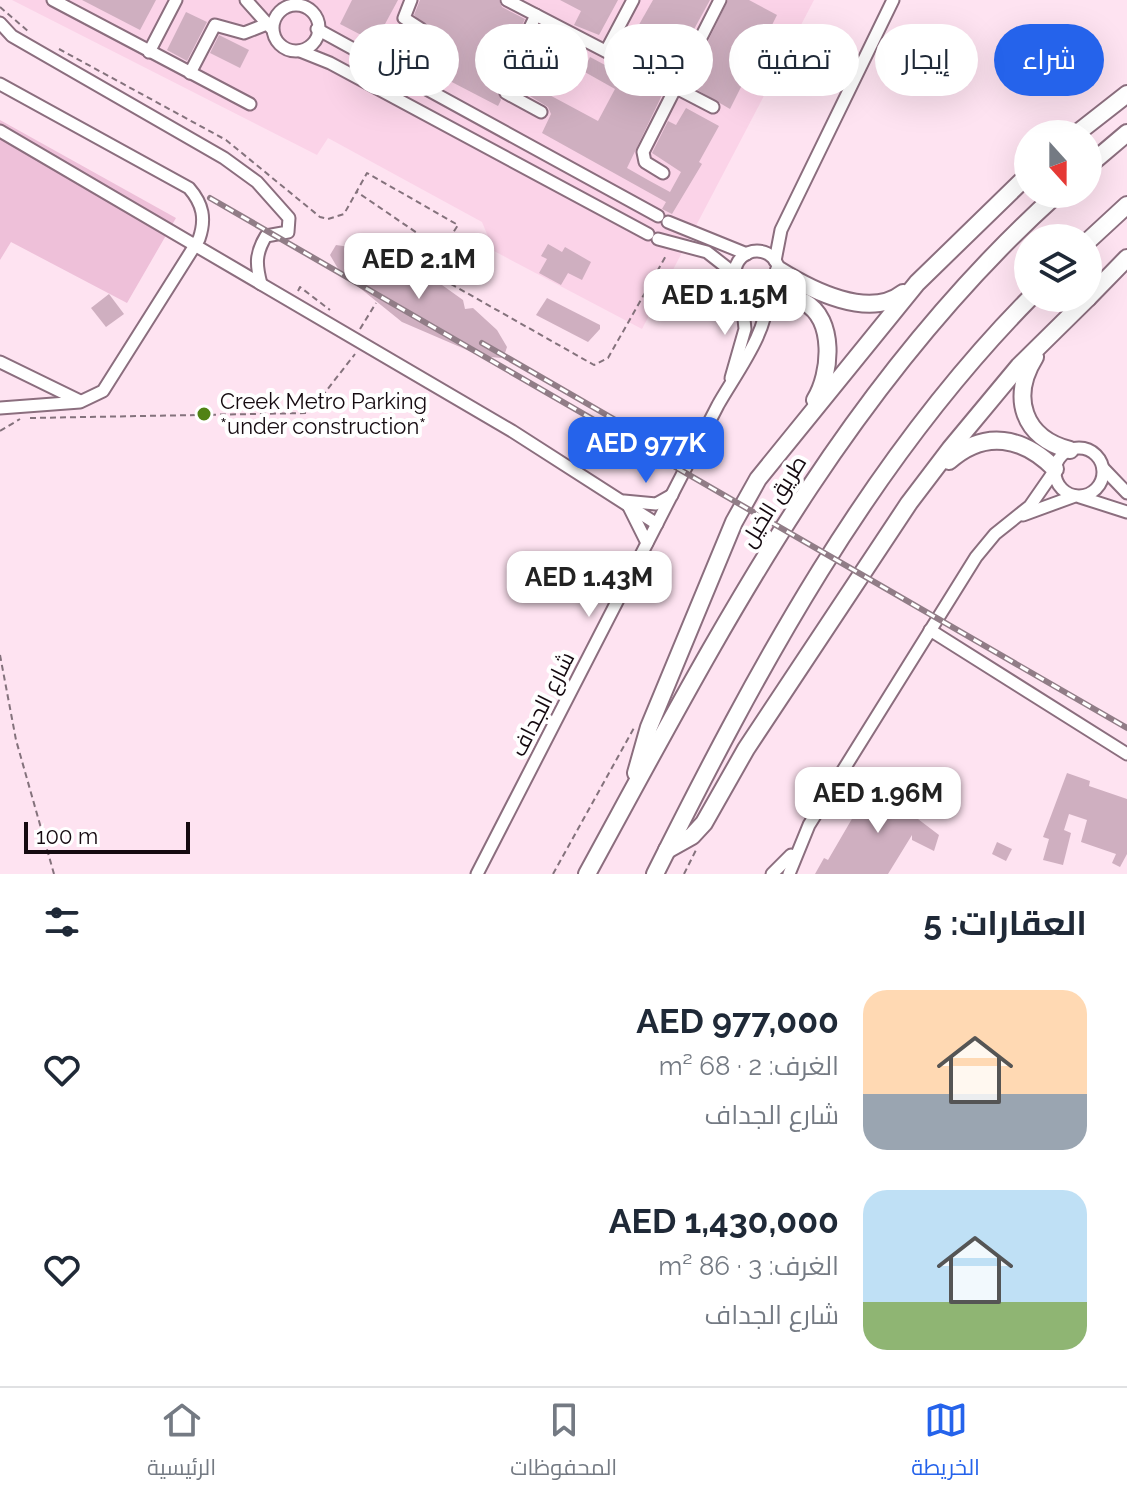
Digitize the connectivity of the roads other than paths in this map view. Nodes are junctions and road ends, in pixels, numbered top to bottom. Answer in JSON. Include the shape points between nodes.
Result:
{"nodes":[{"id":1,"x":53,"y":0,"type":"edge"},
{"id":2,"x":176,"y":0,"type":"edge"},
{"id":3,"x":246,"y":0,"type":"edge"},
{"id":4,"x":276,"y":0,"type":"edge"},
{"id":5,"x":316,"y":0,"type":"edge"},
{"id":6,"x":411,"y":0,"type":"edge"},
{"id":7,"x":507,"y":0,"type":"edge"},
{"id":8,"x":633,"y":0,"type":"edge"},
{"id":9,"x":720,"y":0,"type":"edge"},
{"id":10,"x":893,"y":0,"type":"edge"},
{"id":11,"x":295,"y":3,"type":"edge"},
{"id":12,"x":315,"y":13,"type":"junction"},
{"id":13,"x":536,"y":15,"type":"junction"},
{"id":14,"x":0,"y":23,"type":"edge"},
{"id":15,"x":413,"y":24,"type":"edge"},
{"id":16,"x":620,"y":24,"type":"edge"},
{"id":17,"x":708,"y":24,"type":"edge"},
{"id":18,"x":270,"y":27,"type":"junction"},
{"id":19,"x":317,"y":29,"type":"junction"},
{"id":20,"x":6,"y":35,"type":"edge"},
{"id":21,"x":604,"y":50,"type":"edge"},
{"id":22,"x":300,"y":51,"type":"junction"},
{"id":23,"x":149,"y":52,"type":"junction"},
{"id":24,"x":190,"y":73,"type":"junction"},
{"id":25,"x":0,"y":84,"type":"edge"},
{"id":26,"x":1127,"y":94,"type":"edge"},
{"id":27,"x":671,"y":96,"type":"edge"},
{"id":28,"x":692,"y":96,"type":"edge"},
{"id":29,"x":250,"y":104,"type":"dead end"},
{"id":30,"x":713,"y":107,"type":"dead end"},
{"id":31,"x":541,"y":112,"type":"dead end"},
{"id":32,"x":1094,"y":120,"type":"edge"},
{"id":33,"x":0,"y":131,"type":"edge"},
{"id":34,"x":1127,"y":133,"type":"edge"},
{"id":35,"x":1102,"y":154,"type":"edge"},
{"id":36,"x":663,"y":173,"type":"dead end"},
{"id":37,"x":1014,"y":189,"type":"edge"},
{"id":38,"x":1127,"y":205,"type":"edge"},
{"id":39,"x":1043,"y":208,"type":"edge"},
{"id":40,"x":1102,"y":228,"type":"edge"},
{"id":41,"x":781,"y":230,"type":"junction"},
{"id":42,"x":195,"y":245,"type":"junction"},
{"id":43,"x":752,"y":252,"type":"junction"},
{"id":44,"x":1127,"y":258,"type":"edge"},
{"id":45,"x":777,"y":266,"type":"junction"},
{"id":46,"x":735,"y":274,"type":"junction"},
{"id":47,"x":917,"y":283,"type":"junction"},
{"id":48,"x":261,"y":284,"type":"junction"},
{"id":49,"x":1102,"y":284,"type":"edge"},
{"id":50,"x":741,"y":290,"type":"junction"},
{"id":51,"x":766,"y":294,"type":"junction"},
{"id":52,"x":1017,"y":312,"type":"edge"},
{"id":53,"x":1073,"y":312,"type":"edge"},
{"id":54,"x":1054,"y":330,"type":"junction"},
{"id":55,"x":0,"y":362,"type":"edge"},
{"id":56,"x":0,"y":369,"type":"edge"},
{"id":57,"x":13,"y":370,"type":"junction"},
{"id":58,"x":731,"y":381,"type":"junction"},
{"id":59,"x":80,"y":402,"type":"junction"},
{"id":60,"x":0,"y":408,"type":"edge"},
{"id":61,"x":1070,"y":450,"type":"junction"},
{"id":62,"x":780,"y":452,"type":"junction"},
{"id":63,"x":1103,"y":468,"type":"junction"},
{"id":64,"x":1055,"y":470,"type":"junction"},
{"id":65,"x":1127,"y":493,"type":"edge"},
{"id":66,"x":672,"y":495,"type":"junction"},
{"id":67,"x":1077,"y":497,"type":"junction"},
{"id":68,"x":624,"y":501,"type":"junction"},
{"id":69,"x":909,"y":503,"type":"junction"},
{"id":70,"x":1127,"y":512,"type":"edge"},
{"id":71,"x":1019,"y":517,"type":"junction"},
{"id":72,"x":660,"y":520,"type":"junction"},
{"id":73,"x":647,"y":543,"type":"junction"},
{"id":74,"x":930,"y":630,"type":"junction"},
{"id":75,"x":1127,"y":754,"type":"edge"},
{"id":76,"x":631,"y":794,"type":"junction"},
{"id":77,"x":797,"y":848,"type":"junction"},
{"id":78,"x":667,"y":850,"type":"junction"},
{"id":79,"x":477,"y":874,"type":"edge"},
{"id":80,"x":587,"y":874,"type":"edge"},
{"id":81,"x":655,"y":874,"type":"edge"},
{"id":82,"x":772,"y":874,"type":"edge"},
{"id":83,"x":789,"y":874,"type":"edge"}],
"edges":[{"from":1,"to":23,"type":"street"},
{"from":2,"to":23,"type":"street"},
{"from":3,"to":18,"type":"street"},
{"from":4,"to":11,"type":"street"},
{"from":5,"to":12,"type":"street"},
{"from":6,"to":15,"type":"street","via":[[404,18]]},
{"from":7,"to":13,"type":"street"},
{"from":8,"to":16,"type":"street"},
{"from":9,"to":17,"type":"street"},
{"from":10,"to":41,"type":"street","name":"شارع الجداف"},
{"from":11,"to":12,"type":"street"},
{"from":11,"to":18,"type":"street"},
{"from":12,"to":19,"type":"street"},
{"from":13,"to":21,"type":"street"},
{"from":13,"to":31,"type":"street","via":[[503,85],[506,93]]},
{"from":14,"to":20,"type":"street"},
{"from":18,"to":22,"type":"street","via":[[281,48]]},
{"from":18,"to":24,"type":"street","via":[[244,33],[215,25]]},
{"from":19,"to":22,"type":"street"},
{"from":19,"to":43,"type":"street","via":[[663,219]]},
{"from":20,"to":48,"type":"street","via":[[224,158],[257,182],[289,218],[288,232],[266,236],[257,250]]},
{"from":22,"to":46,"type":"street","via":[[653,237],[707,252]]},
{"from":23,"to":24,"type":"street"},
{"from":24,"to":29,"type":"street"},
{"from":25,"to":42,"type":"street","via":[[189,188],[204,217]]},
{"from":26,"to":32,"type":"highway"},
{"from":27,"to":36,"type":"street","via":[[642,155]]},
{"from":28,"to":30,"type":"street"},
{"from":33,"to":42,"type":"street"},
{"from":34,"to":35,"type":"highway"},
{"from":37,"to":47,"type":"highway"},
{"from":38,"to":40,"type":"highway"},
{"from":39,"to":76,"type":"highway","name":"طريق الخيل","via":[[940,313],[850,425],[770,545]]},
{"from":41,"to":43,"type":"street","name":"شارع الجداف"},
{"from":41,"to":45,"type":"street","name":"شارع الجداف"},
{"from":42,"to":48,"type":"street"},
{"from":42,"to":59,"type":"street","via":[[108,385]]},
{"from":43,"to":45,"type":"street"},
{"from":43,"to":46,"type":"street","name":"شارع الجداف","via":[[738,262]]},
{"from":44,"to":49,"type":"highway"},
{"from":45,"to":47,"type":"highway","via":[[806,285],[869,305],[890,301]]},
{"from":45,"to":51,"type":"street","name":"شارع الجداف","via":[[778,281]]},
{"from":46,"to":50,"type":"street","name":"شارع الجداف"},
{"from":47,"to":62,"type":"highway"},
{"from":48,"to":68,"type":"street","via":[[361,337]]},
{"from":50,"to":51,"type":"street"},
{"from":50,"to":58,"type":"street","name":"شارع الجداف","via":[[745,329]]},
{"from":51,"to":58,"type":"street","name":"شارع الجداف","via":[[766,314]]},
{"from":51,"to":62,"type":"highway","via":[[796,298],[810,306],[827,347],[822,387]]},
{"from":52,"to":78,"type":"highway","via":[[961,373],[865,501],[784,634]]},
{"from":53,"to":54,"type":"highway"},
{"from":54,"to":61,"type":"highway","via":[[1027,369],[1021,403],[1025,421],[1038,436]]},
{"from":54,"to":69,"type":"highway","via":[[981,409]]},
{"from":55,"to":57,"type":"street"},
{"from":56,"to":57,"type":"street"},
{"from":57,"to":59,"type":"street"},
{"from":58,"to":66,"type":"street","name":"شارع الجداف"},
{"from":59,"to":60,"type":"street"},
{"from":61,"to":63,"type":"street","via":[[1095,453]]},
{"from":61,"to":64,"type":"street"},
{"from":62,"to":76,"type":"highway","via":[[734,522],[649,727]]},
{"from":63,"to":65,"type":"street"},
{"from":63,"to":67,"type":"street","via":[[1100,485]]},
{"from":64,"to":67,"type":"street","via":[[1062,490]]},
{"from":64,"to":69,"type":"highway","via":[[1030,447],[987,440],[960,451]]},
{"from":64,"to":71,"type":"street"},
{"from":66,"to":68,"type":"street","via":[[656,504]]},
{"from":66,"to":72,"type":"street","name":"شارع الجداف"},
{"from":67,"to":70,"type":"street"},
{"from":67,"to":71,"type":"street"},
{"from":68,"to":72,"type":"street"},
{"from":68,"to":73,"type":"street"},
{"from":69,"to":78,"type":"highway","via":[[746,749],[704,823]]},
{"from":71,"to":74,"type":"street","via":[[984,544]]},
{"from":72,"to":73,"type":"street","name":"شارع الجداف"},
{"from":73,"to":79,"type":"street","name":"شارع الجداف"},
{"from":74,"to":75,"type":"street"},
{"from":74,"to":77,"type":"street"},
{"from":76,"to":80,"type":"highway","name":"طريق الخيل"},
{"from":77,"to":82,"type":"street"},
{"from":77,"to":83,"type":"street"},
{"from":78,"to":81,"type":"highway"}]}
